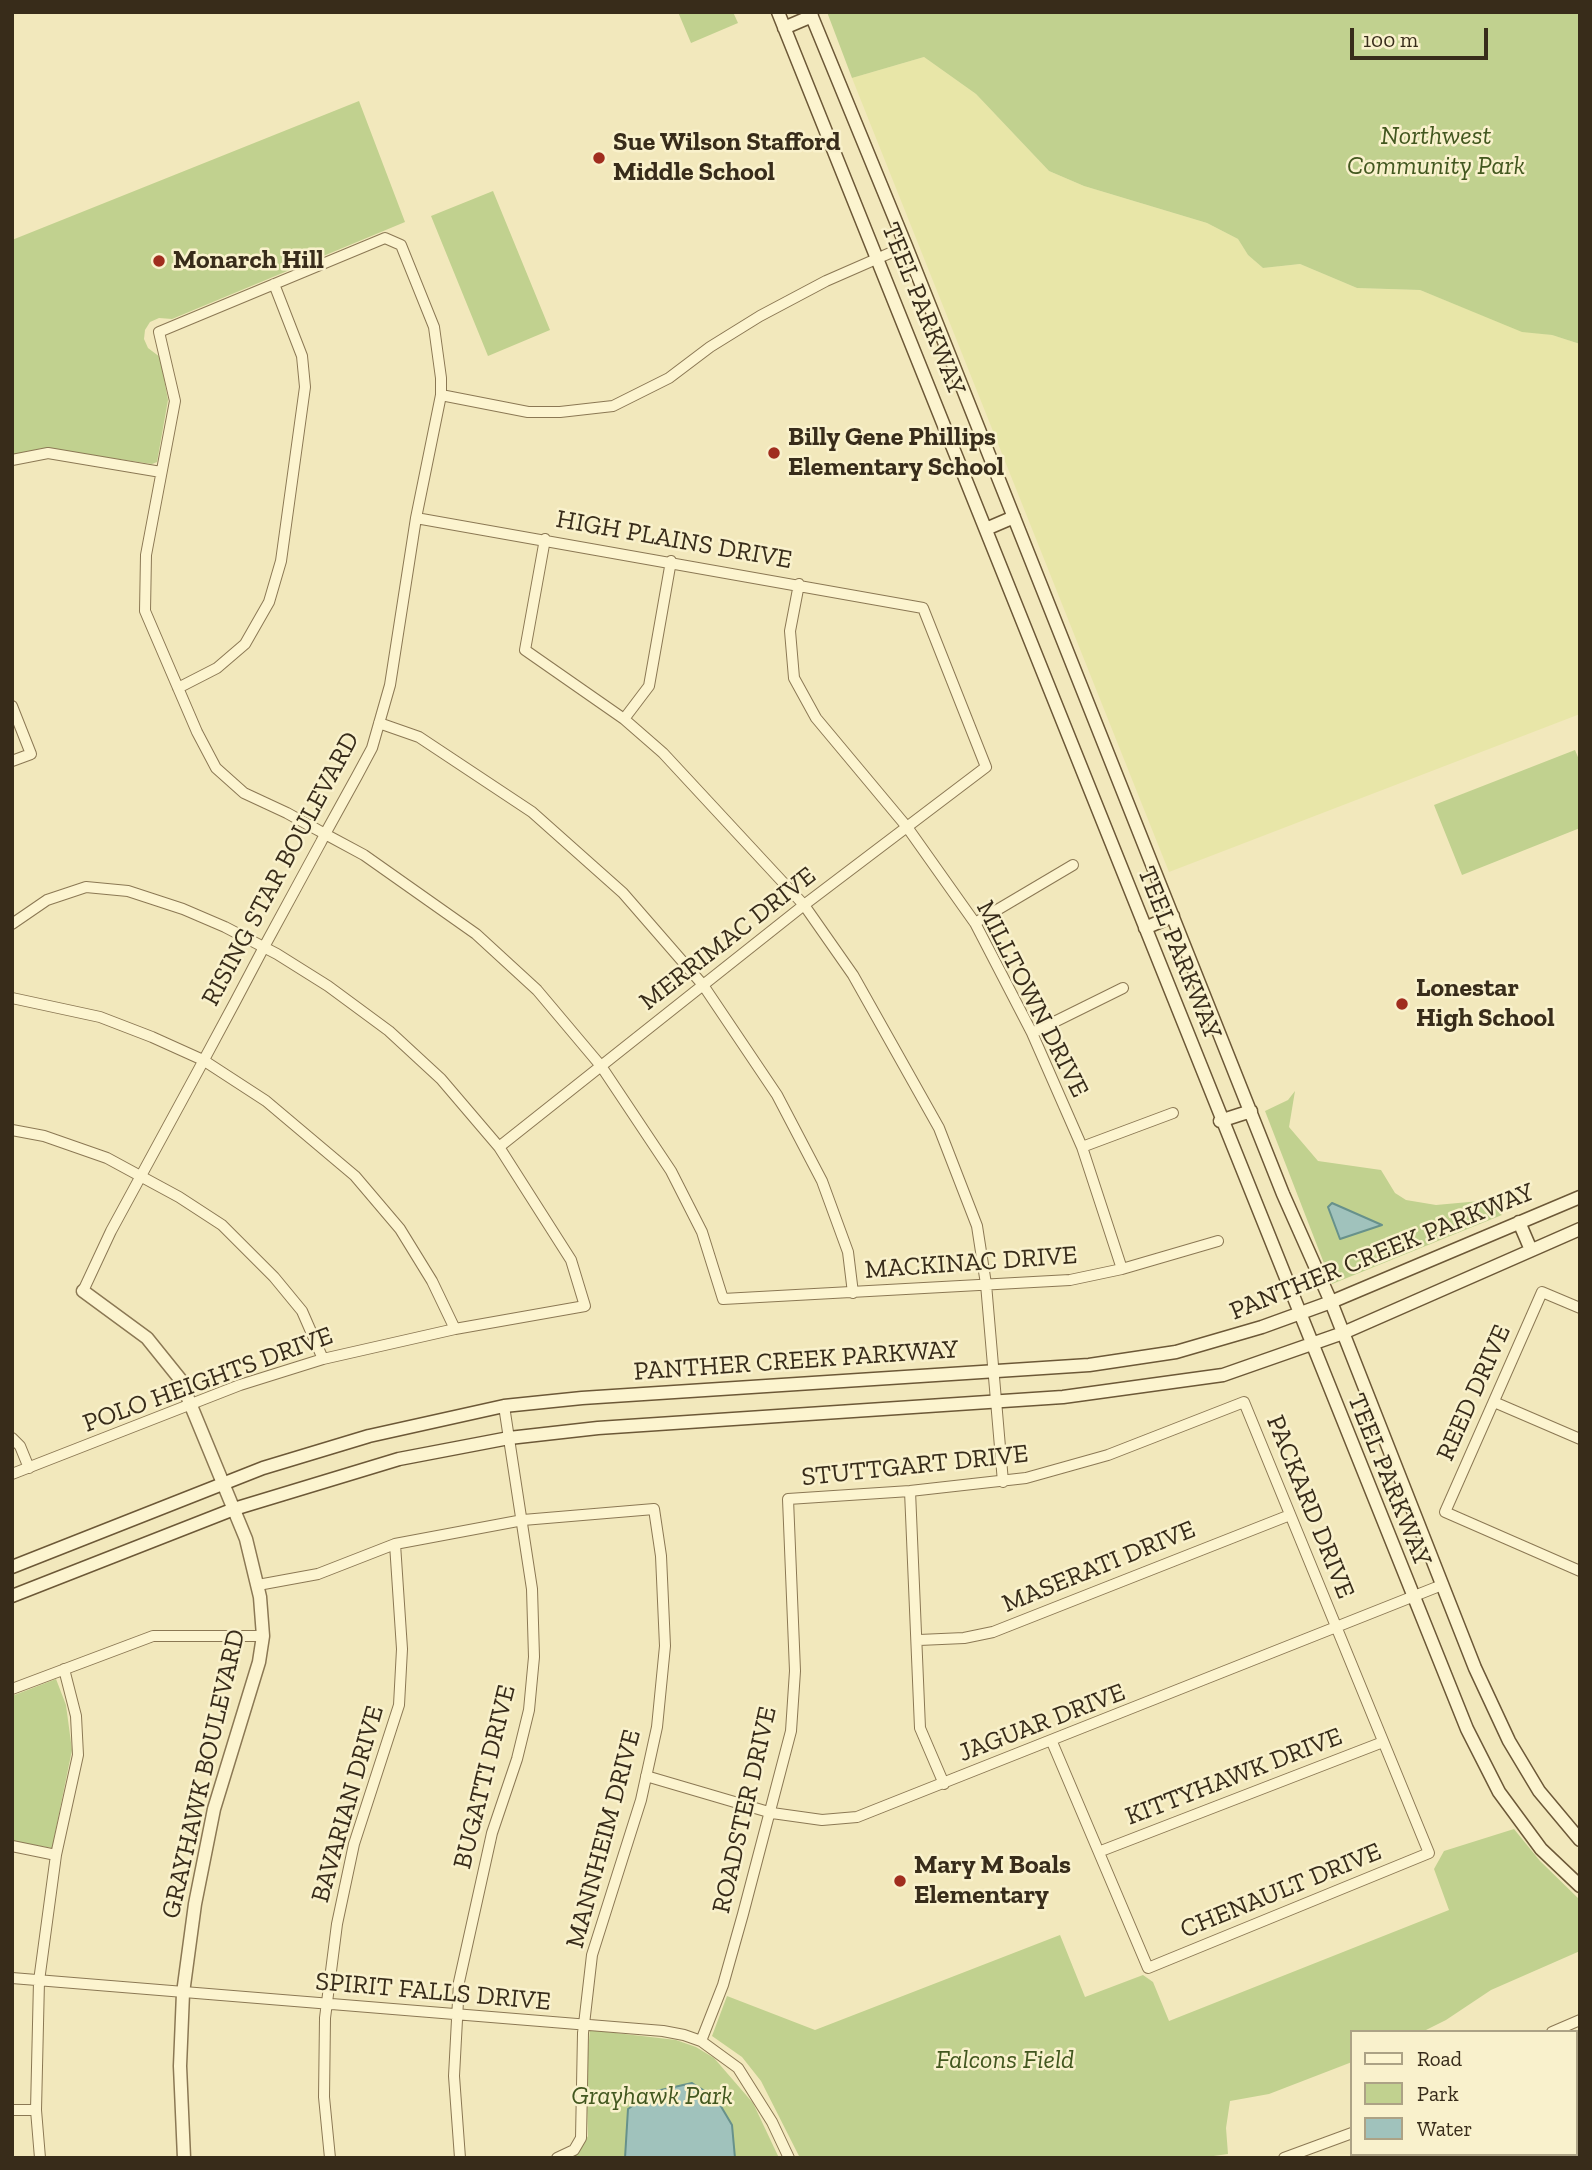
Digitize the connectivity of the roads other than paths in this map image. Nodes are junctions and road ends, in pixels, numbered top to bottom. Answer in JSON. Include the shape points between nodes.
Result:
{"nodes":[{"id":1,"x":778,"y":12,"type":"edge"},
{"id":2,"x":811,"y":14,"type":"edge"},
{"id":3,"x":784,"y":28,"type":"junction"},
{"id":4,"x":906,"y":246,"type":"junction"},
{"id":5,"x":878,"y":257,"type":"junction"},
{"id":6,"x":274,"y":284,"type":"junction"},
{"id":7,"x":441,"y":396,"type":"junction"},
{"id":8,"x":12,"y":460,"type":"edge"},
{"id":9,"x":161,"y":472,"type":"junction"},
{"id":10,"x":1014,"y":517,"type":"junction"},
{"id":11,"x":416,"y":518,"type":"junction"},
{"id":12,"x":986,"y":529,"type":"junction"},
{"id":13,"x":545,"y":539,"type":"junction"},
{"id":14,"x":671,"y":561,"type":"junction"},
{"id":15,"x":799,"y":584,"type":"junction"},
{"id":16,"x":178,"y":688,"type":"junction"},
{"id":17,"x":12,"y":706,"type":"edge"},
{"id":18,"x":624,"y":719,"type":"junction"},
{"id":19,"x":379,"y":723,"type":"junction"},
{"id":20,"x":12,"y":761,"type":"edge"},
{"id":21,"x":986,"y":768,"type":"joint"},
{"id":22,"x":907,"y":827,"type":"junction"},
{"id":23,"x":325,"y":834,"type":"junction"},
{"id":24,"x":1073,"y":865,"type":"dead end"},
{"id":25,"x":804,"y":905,"type":"junction"},
{"id":26,"x":1173,"y":916,"type":"junction"},
{"id":27,"x":975,"y":923,"type":"junction"},
{"id":28,"x":12,"y":924,"type":"edge"},
{"id":29,"x":1144,"y":928,"type":"junction"},
{"id":30,"x":264,"y":947,"type":"junction"},
{"id":31,"x":703,"y":985,"type":"junction"},
{"id":32,"x":1123,"y":988,"type":"dead end"},
{"id":33,"x":12,"y":998,"type":"edge"},
{"id":34,"x":1032,"y":1033,"type":"junction"},
{"id":35,"x":203,"y":1060,"type":"junction"},
{"id":36,"x":601,"y":1066,"type":"junction"},
{"id":37,"x":1251,"y":1111,"type":"junction"},
{"id":38,"x":1173,"y":1113,"type":"dead end"},
{"id":39,"x":1220,"y":1121,"type":"junction"},
{"id":40,"x":12,"y":1130,"type":"edge"},
{"id":41,"x":499,"y":1147,"type":"junction"},
{"id":42,"x":1082,"y":1147,"type":"junction"},
{"id":43,"x":141,"y":1175,"type":"junction"},
{"id":44,"x":1580,"y":1197,"type":"edge"},
{"id":45,"x":1519,"y":1222,"type":"junction"},
{"id":46,"x":1580,"y":1229,"type":"edge"},
{"id":47,"x":1218,"y":1241,"type":"dead end"},
{"id":48,"x":1531,"y":1250,"type":"junction"},
{"id":49,"x":1122,"y":1269,"type":"junction"},
{"id":50,"x":986,"y":1284,"type":"junction"},
{"id":51,"x":83,"y":1291,"type":"joint"},
{"id":52,"x":853,"y":1293,"type":"junction"},
{"id":53,"x":1331,"y":1302,"type":"junction"},
{"id":54,"x":1580,"y":1308,"type":"edge"},
{"id":55,"x":1298,"y":1314,"type":"junction"},
{"id":56,"x":455,"y":1329,"type":"junction"},
{"id":57,"x":1343,"y":1334,"type":"junction"},
{"id":58,"x":1311,"y":1346,"type":"junction"},
{"id":59,"x":323,"y":1359,"type":"junction"},
{"id":60,"x":992,"y":1371,"type":"junction"},
{"id":61,"x":995,"y":1402,"type":"junction"},
{"id":62,"x":1244,"y":1402,"type":"joint"},
{"id":63,"x":1494,"y":1402,"type":"junction"},
{"id":64,"x":192,"y":1404,"type":"junction"},
{"id":65,"x":504,"y":1406,"type":"junction"},
{"id":66,"x":12,"y":1438,"type":"edge"},
{"id":67,"x":509,"y":1438,"type":"junction"},
{"id":68,"x":1580,"y":1439,"type":"edge"},
{"id":69,"x":29,"y":1468,"type":"junction"},
{"id":70,"x":12,"y":1474,"type":"edge"},
{"id":71,"x":1003,"y":1482,"type":"junction"},
{"id":72,"x":224,"y":1483,"type":"junction"},
{"id":73,"x":910,"y":1491,"type":"junction"},
{"id":74,"x":788,"y":1499,"type":"joint"},
{"id":75,"x":234,"y":1509,"type":"junction"},
{"id":76,"x":1290,"y":1515,"type":"junction"},
{"id":77,"x":523,"y":1520,"type":"junction"},
{"id":78,"x":395,"y":1544,"type":"junction"},
{"id":79,"x":12,"y":1567,"type":"edge"},
{"id":80,"x":1580,"y":1571,"type":"edge"},
{"id":81,"x":1442,"y":1584,"type":"junction"},
{"id":82,"x":258,"y":1585,"type":"junction"},
{"id":83,"x":12,"y":1596,"type":"edge"},
{"id":84,"x":1412,"y":1597,"type":"junction"},
{"id":85,"x":1337,"y":1629,"type":"junction"},
{"id":86,"x":263,"y":1636,"type":"junction"},
{"id":87,"x":919,"y":1640,"type":"junction"},
{"id":88,"x":64,"y":1669,"type":"junction"},
{"id":89,"x":12,"y":1689,"type":"edge"},
{"id":90,"x":1052,"y":1742,"type":"junction"},
{"id":91,"x":1383,"y":1742,"type":"junction"},
{"id":92,"x":646,"y":1776,"type":"junction"},
{"id":93,"x":944,"y":1784,"type":"junction"},
{"id":94,"x":772,"y":1813,"type":"junction"},
{"id":95,"x":1580,"y":1840,"type":"edge"},
{"id":96,"x":12,"y":1846,"type":"edge"},
{"id":97,"x":1101,"y":1851,"type":"junction"},
{"id":98,"x":1429,"y":1853,"type":"joint"},
{"id":99,"x":56,"y":1855,"type":"junction"},
{"id":100,"x":1580,"y":1886,"type":"edge"},
{"id":101,"x":12,"y":1978,"type":"edge"},
{"id":102,"x":39,"y":1981,"type":"junction"},
{"id":103,"x":183,"y":1993,"type":"junction"},
{"id":104,"x":327,"y":2005,"type":"junction"},
{"id":105,"x":455,"y":2015,"type":"junction"},
{"id":106,"x":1580,"y":2020,"type":"edge"},
{"id":107,"x":584,"y":2025,"type":"junction"},
{"id":108,"x":1557,"y":2030,"type":"edge"},
{"id":109,"x":701,"y":2041,"type":"junction"},
{"id":110,"x":12,"y":2110,"type":"edge"},
{"id":111,"x":36,"y":2110,"type":"junction"},
{"id":112,"x":1350,"y":2134,"type":"edge"},
{"id":113,"x":40,"y":2158,"type":"edge"},
{"id":114,"x":184,"y":2158,"type":"edge"},
{"id":115,"x":330,"y":2158,"type":"edge"},
{"id":116,"x":460,"y":2158,"type":"edge"},
{"id":117,"x":557,"y":2158,"type":"edge"},
{"id":118,"x":789,"y":2158,"type":"edge"},
{"id":119,"x":1284,"y":2158,"type":"edge"}],
"edges":[{"from":1,"to":3,"type":"main road","name":"TEEL PARKWAY"},
{"from":2,"to":3,"type":"main road"},
{"from":2,"to":4,"type":"main road","name":"TEEL PARKWAY"},
{"from":3,"to":5,"type":"main road","name":"TEEL PARKWAY"},
{"from":4,"to":5,"type":"street"},
{"from":4,"to":10,"type":"main road","name":"TEEL PARKWAY"},
{"from":5,"to":7,"type":"street","via":[[760,316],[669,378],[613,406],[528,412]]},
{"from":5,"to":12,"type":"main road","name":"TEEL PARKWAY"},
{"from":6,"to":7,"type":"street","name":"RISING STAR BOULEVARD","via":[[377,241],[394,240],[401,245],[434,327]]},
{"from":6,"to":9,"type":"street","via":[[159,332],[175,401]]},
{"from":6,"to":16,"type":"street","via":[[302,356],[305,387],[281,561],[269,602],[245,645]]},
{"from":7,"to":11,"type":"street","name":"RISING STAR BOULEVARD"},
{"from":8,"to":9,"type":"street","via":[[48,453]]},
{"from":9,"to":16,"type":"street","via":[[143,593],[151,627]]},
{"from":10,"to":12,"type":"main road"},
{"from":10,"to":26,"type":"main road","name":"TEEL PARKWAY"},
{"from":11,"to":13,"type":"street","name":"HIGH PLAINS DRIVE"},
{"from":11,"to":19,"type":"street","name":"RISING STAR BOULEVARD","via":[[390,685]]},
{"from":12,"to":29,"type":"main road","name":"TEEL PARKWAY"},
{"from":13,"to":14,"type":"street","name":"HIGH PLAINS DRIVE"},
{"from":13,"to":18,"type":"street","via":[[525,650]]},
{"from":14,"to":15,"type":"street","name":"HIGH PLAINS DRIVE"},
{"from":14,"to":18,"type":"street","via":[[649,687]]},
{"from":15,"to":21,"type":"street","name":"HIGH PLAINS DRIVE","via":[[923,608]]},
{"from":15,"to":22,"type":"street","name":"MILLTOWN DRIVE","via":[[790,631],[794,678],[816,718]]},
{"from":16,"to":23,"type":"street","via":[[216,768],[244,793]]},
{"from":17,"to":20,"type":"street","via":[[31,754]]},
{"from":18,"to":25,"type":"street","via":[[720,811]]},
{"from":19,"to":23,"type":"street","name":"RISING STAR BOULEVARD","via":[[372,748]]},
{"from":19,"to":31,"type":"street","via":[[419,737],[532,812],[623,893]]},
{"from":21,"to":22,"type":"street","name":"MERRIMAC DRIVE"},
{"from":22,"to":25,"type":"street","name":"MERRIMAC DRIVE"},
{"from":22,"to":27,"type":"street","name":"MILLTOWN DRIVE"},
{"from":23,"to":30,"type":"street","name":"RISING STAR BOULEVARD"},
{"from":23,"to":36,"type":"street","via":[[364,855],[476,934],[537,990]]},
{"from":24,"to":27,"type":"street"},
{"from":25,"to":31,"type":"street","name":"MERRIMAC DRIVE"},
{"from":25,"to":50,"type":"street","via":[[853,975],[939,1128],[977,1226]]},
{"from":26,"to":29,"type":"main road"},
{"from":26,"to":37,"type":"main road","name":"TEEL PARKWAY"},
{"from":27,"to":34,"type":"street","name":"MILLTOWN DRIVE"},
{"from":28,"to":30,"type":"street","via":[[47,900],[86,887],[100,888],[128,891],[183,909]]},
{"from":29,"to":39,"type":"main road","name":"TEEL PARKWAY"},
{"from":30,"to":35,"type":"street","name":"RISING STAR BOULEVARD"},
{"from":30,"to":41,"type":"street","via":[[389,1031],[441,1079]]},
{"from":31,"to":36,"type":"street","name":"MERRIMAC DRIVE"},
{"from":31,"to":52,"type":"street","via":[[778,1096],[822,1181],[848,1252]]},
{"from":32,"to":34,"type":"street"},
{"from":33,"to":35,"type":"street","via":[[100,1017]]},
{"from":34,"to":42,"type":"street","name":"MILLTOWN DRIVE"},
{"from":35,"to":43,"type":"street","name":"RISING STAR BOULEVARD"},
{"from":35,"to":56,"type":"street","via":[[266,1101],[355,1176],[400,1229]]},
{"from":36,"to":41,"type":"street","name":"MERRIMAC DRIVE"},
{"from":36,"to":52,"type":"street","name":"MACKINAC DRIVE","via":[[671,1171],[702,1232],[723,1299]]},
{"from":37,"to":39,"type":"main road"},
{"from":37,"to":53,"type":"main road","name":"TEEL PARKWAY"},
{"from":38,"to":42,"type":"street"},
{"from":39,"to":55,"type":"main road","name":"TEEL PARKWAY"},
{"from":40,"to":43,"type":"street","via":[[44,1136]]},
{"from":41,"to":56,"type":"street","name":"POLO HEIGHTS DRIVE","via":[[571,1260],[585,1306]]},
{"from":42,"to":49,"type":"street","name":"MILLTOWN DRIVE"},
{"from":43,"to":51,"type":"street","name":"RISING STAR BOULEVARD"},
{"from":43,"to":59,"type":"street","via":[[222,1225],[274,1277],[302,1311]]},
{"from":44,"to":45,"type":"main road","name":"PANTHER CREEK PARKWAY"},
{"from":45,"to":48,"type":"main road"},
{"from":45,"to":53,"type":"main road","name":"PANTHER CREEK PARKWAY"},
{"from":46,"to":48,"type":"main road","name":"PANTHER CREEK PARKWAY"},
{"from":47,"to":49,"type":"street","name":"MACKINAC DRIVE"},
{"from":48,"to":57,"type":"main road","name":"PANTHER CREEK PARKWAY"},
{"from":49,"to":50,"type":"street","name":"MACKINAC DRIVE","via":[[1070,1280]]},
{"from":50,"to":52,"type":"street","name":"MACKINAC DRIVE"},
{"from":50,"to":60,"type":"street"},
{"from":51,"to":64,"type":"main road","name":"GRAYHAWK BOULEVARD","via":[[147,1338],[180,1379]]},
{"from":53,"to":55,"type":"main road","name":"PANTHER CREEK PARKWAY"},
{"from":53,"to":57,"type":"main road","name":"TEEL PARKWAY"},
{"from":54,"to":63,"type":"street","name":"REED DRIVE","via":[[1542,1292]]},
{"from":55,"to":58,"type":"main road","name":"TEEL PARKWAY"},
{"from":55,"to":60,"type":"main road","name":"PANTHER CREEK PARKWAY","via":[[1176,1352],[1088,1365]]},
{"from":56,"to":59,"type":"street","name":"POLO HEIGHTS DRIVE"},
{"from":57,"to":58,"type":"main road","name":"PANTHER CREEK PARKWAY"},
{"from":57,"to":81,"type":"main road","name":"TEEL PARKWAY"},
{"from":58,"to":61,"type":"main road","name":"PANTHER CREEK PARKWAY","via":[[1223,1375],[1131,1390]]},
{"from":58,"to":84,"type":"main road","name":"TEEL PARKWAY"},
{"from":59,"to":64,"type":"street","name":"POLO HEIGHTS DRIVE"},
{"from":60,"to":61,"type":"street"},
{"from":60,"to":65,"type":"main road","name":"PANTHER CREEK PARKWAY"},
{"from":61,"to":67,"type":"main road","name":"PANTHER CREEK PARKWAY"},
{"from":61,"to":71,"type":"street"},
{"from":62,"to":71,"type":"street","name":"STUTTGART DRIVE","via":[[1108,1455]]},
{"from":62,"to":76,"type":"street","name":"PACKARD DRIVE"},
{"from":63,"to":68,"type":"street"},
{"from":63,"to":80,"type":"street","name":"REED DRIVE","via":[[1445,1511]]},
{"from":64,"to":69,"type":"street","name":"POLO HEIGHTS DRIVE"},
{"from":64,"to":72,"type":"main road","name":"GRAYHAWK BOULEVARD"},
{"from":65,"to":67,"type":"street","name":"BUGATTI DRIVE"},
{"from":65,"to":72,"type":"main road","name":"PANTHER CREEK PARKWAY","via":[[369,1436]]},
{"from":66,"to":69,"type":"street"},
{"from":67,"to":75,"type":"main road","name":"PANTHER CREEK PARKWAY","via":[[399,1459]]},
{"from":67,"to":77,"type":"street","name":"BUGATTI DRIVE"},
{"from":69,"to":70,"type":"street","name":"POLO HEIGHTS DRIVE"},
{"from":71,"to":73,"type":"street","name":"STUTTGART DRIVE"},
{"from":72,"to":75,"type":"main road","name":"GRAYHAWK BOULEVARD"},
{"from":72,"to":79,"type":"main road","name":"PANTHER CREEK PARKWAY"},
{"from":73,"to":74,"type":"street","name":"STUTTGART DRIVE"},
{"from":73,"to":87,"type":"street"},
{"from":74,"to":94,"type":"street","name":"ROADSTER DRIVE","via":[[794,1671],[791,1731]]},
{"from":75,"to":82,"type":"main road","name":"GRAYHAWK BOULEVARD"},
{"from":75,"to":83,"type":"main road","name":"PANTHER CREEK PARKWAY"},
{"from":76,"to":85,"type":"street","name":"PACKARD DRIVE"},
{"from":76,"to":87,"type":"street","name":"MASERATI DRIVE","via":[[993,1632]]},
{"from":77,"to":78,"type":"street"},
{"from":77,"to":92,"type":"street","name":"MANNHEIM DRIVE","via":[[654,1509],[665,1646],[657,1727]]},
{"from":77,"to":105,"type":"street","name":"BUGATTI DRIVE","via":[[532,1589],[534,1657],[529,1710],[492,1833]]},
{"from":78,"to":82,"type":"street","via":[[318,1574]]},
{"from":78,"to":104,"type":"street","name":"BAVARIAN DRIVE","via":[[402,1649],[399,1705],[354,1844],[337,1924]]},
{"from":81,"to":84,"type":"street","name":"JAGUAR DRIVE"},
{"from":81,"to":95,"type":"main road","name":"TEEL PARKWAY","via":[[1509,1741],[1539,1791]]},
{"from":82,"to":86,"type":"main road","name":"GRAYHAWK BOULEVARD"},
{"from":84,"to":85,"type":"street","name":"JAGUAR DRIVE"},
{"from":84,"to":100,"type":"main road","name":"TEEL PARKWAY","via":[[1467,1729],[1499,1791],[1542,1849]]},
{"from":85,"to":90,"type":"street","name":"JAGUAR DRIVE"},
{"from":85,"to":91,"type":"street","name":"PACKARD DRIVE"},
{"from":86,"to":88,"type":"street","via":[[153,1636]]},
{"from":86,"to":103,"type":"main road","name":"GRAYHAWK BOULEVARD","via":[[252,1688],[214,1809]]},
{"from":87,"to":93,"type":"street","via":[[920,1728]]},
{"from":88,"to":89,"type":"street"},
{"from":88,"to":99,"type":"street","via":[[76,1716],[78,1755]]},
{"from":90,"to":93,"type":"street","name":"JAGUAR DRIVE"},
{"from":90,"to":97,"type":"street"},
{"from":91,"to":97,"type":"street","name":"KITTYHAWK DRIVE"},
{"from":91,"to":98,"type":"street","name":"PACKARD DRIVE"},
{"from":92,"to":94,"type":"street","name":"JAGUAR DRIVE"},
{"from":92,"to":107,"type":"street","name":"MANNHEIM DRIVE","via":[[592,1955]]},
{"from":93,"to":94,"type":"street","name":"JAGUAR DRIVE","via":[[857,1817],[822,1820]]},
{"from":94,"to":109,"type":"street","name":"ROADSTER DRIVE","via":[[723,1984]]},
{"from":96,"to":99,"type":"street"},
{"from":97,"to":98,"type":"street","name":"CHENAULT DRIVE","via":[[1148,1968]]},
{"from":99,"to":102,"type":"street"},
{"from":101,"to":102,"type":"street","name":"SPIRIT FALLS DRIVE"},
{"from":102,"to":103,"type":"street","name":"SPIRIT FALLS DRIVE"},
{"from":102,"to":111,"type":"street"},
{"from":103,"to":104,"type":"street","name":"SPIRIT FALLS DRIVE"},
{"from":103,"to":114,"type":"main road","name":"GRAYHAWK BOULEVARD"},
{"from":104,"to":105,"type":"street","name":"SPIRIT FALLS DRIVE"},
{"from":104,"to":115,"type":"street","name":"BAVARIAN DRIVE","via":[[324,2097]]},
{"from":105,"to":107,"type":"street","name":"SPIRIT FALLS DRIVE"},
{"from":105,"to":116,"type":"street","name":"BUGATTI DRIVE"},
{"from":106,"to":108,"type":"street"},
{"from":107,"to":109,"type":"street","name":"SPIRIT FALLS DRIVE","via":[[663,2031]]},
{"from":107,"to":117,"type":"street","name":"MANNHEIM DRIVE","via":[[581,2138],[574,2150]]},
{"from":109,"to":118,"type":"street","name":"SPIRIT FALLS DRIVE","via":[[738,2068]]},
{"from":110,"to":111,"type":"street"},
{"from":111,"to":113,"type":"street"},
{"from":112,"to":119,"type":"street"}]}
